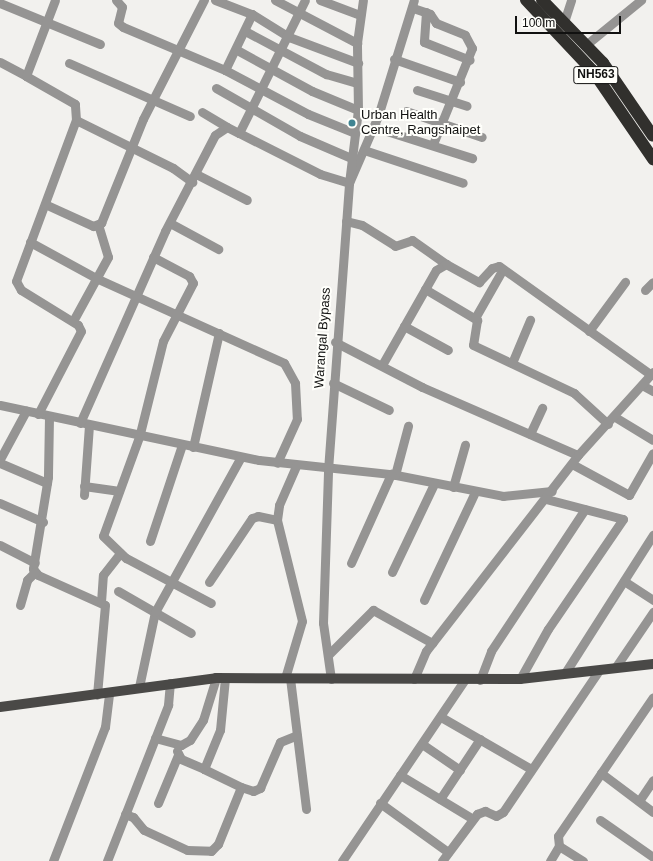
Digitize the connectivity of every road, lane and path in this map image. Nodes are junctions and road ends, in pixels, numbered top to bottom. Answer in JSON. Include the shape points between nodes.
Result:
{"nodes":[{"id":1,"x":55,"y":0,"type":"edge"},
{"id":2,"x":116,"y":0,"type":"edge"},
{"id":3,"x":204,"y":0,"type":"edge"},
{"id":4,"x":215,"y":0,"type":"edge"},
{"id":5,"x":275,"y":0,"type":"edge"},
{"id":6,"x":305,"y":0,"type":"edge"},
{"id":7,"x":320,"y":0,"type":"edge"},
{"id":8,"x":363,"y":0,"type":"edge"},
{"id":9,"x":526,"y":0,"type":"edge"},
{"id":10,"x":542,"y":0,"type":"edge"},
{"id":11,"x":571,"y":0,"type":"edge"},
{"id":12,"x":641,"y":0,"type":"edge"},
{"id":13,"x":0,"y":4,"type":"edge"},
{"id":14,"x":413,"y":4,"type":"edge"},
{"id":15,"x":299,"y":12,"type":"junction"},
{"id":16,"x":426,"y":12,"type":"junction"},
{"id":17,"x":252,"y":14,"type":"junction"},
{"id":18,"x":360,"y":15,"type":"junction"},
{"id":19,"x":46,"y":22,"type":"junction"},
{"id":20,"x":564,"y":22,"type":"junction"},
{"id":21,"x":245,"y":31,"type":"junction"},
{"id":22,"x":289,"y":37,"type":"junction"},
{"id":23,"x":357,"y":43,"type":"junction"},
{"id":24,"x":100,"y":44,"type":"dead end"},
{"id":25,"x":587,"y":44,"type":"junction"},
{"id":26,"x":282,"y":49,"type":"junction"},
{"id":27,"x":237,"y":50,"type":"junction"},
{"id":28,"x":177,"y":51,"type":"junction"},
{"id":29,"x":394,"y":59,"type":"junction"},
{"id":30,"x":470,"y":60,"type":"junction"},
{"id":31,"x":0,"y":62,"type":"edge"},
{"id":32,"x":69,"y":63,"type":"dead end"},
{"id":33,"x":358,"y":63,"type":"junction"},
{"id":34,"x":272,"y":69,"type":"junction"},
{"id":35,"x":225,"y":70,"type":"junction"},
{"id":36,"x":26,"y":76,"type":"junction"},
{"id":37,"x":460,"y":82,"type":"junction"},
{"id":38,"x":357,"y":83,"type":"junction"},
{"id":39,"x":216,"y":88,"type":"dead end"},
{"id":40,"x":262,"y":89,"type":"junction"},
{"id":41,"x":417,"y":90,"type":"dead end"},
{"id":42,"x":154,"y":97,"type":"junction"},
{"id":43,"x":452,"y":101,"type":"junction"},
{"id":44,"x":467,"y":106,"type":"dead end"},
{"id":45,"x":253,"y":109,"type":"junction"},
{"id":46,"x":358,"y":110,"type":"junction"},
{"id":47,"x":406,"y":111,"type":"dead end"},
{"id":48,"x":202,"y":112,"type":"dead end"},
{"id":49,"x":190,"y":116,"type":"dead end"},
{"id":50,"x":76,"y":120,"type":"junction"},
{"id":51,"x":442,"y":122,"type":"junction"},
{"id":52,"x":227,"y":127,"type":"junction"},
{"id":53,"x":374,"y":127,"type":"junction"},
{"id":54,"x":239,"y":133,"type":"junction"},
{"id":55,"x":355,"y":133,"type":"junction"},
{"id":56,"x":653,"y":136,"type":"edge"},
{"id":57,"x":482,"y":137,"type":"dead end"},
{"id":58,"x":433,"y":144,"type":"junction"},
{"id":59,"x":132,"y":148,"type":"junction"},
{"id":60,"x":364,"y":150,"type":"junction"},
{"id":61,"x":351,"y":158,"type":"junction"},
{"id":62,"x":472,"y":158,"type":"dead end"},
{"id":63,"x":653,"y":159,"type":"edge"},
{"id":64,"x":194,"y":178,"type":"junction"},
{"id":65,"x":349,"y":183,"type":"junction"},
{"id":66,"x":463,"y":183,"type":"dead end"},
{"id":67,"x":247,"y":200,"type":"dead end"},
{"id":68,"x":47,"y":205,"type":"junction"},
{"id":69,"x":346,"y":221,"type":"junction"},
{"id":70,"x":170,"y":223,"type":"junction"},
{"id":71,"x":98,"y":225,"type":"junction"},
{"id":72,"x":30,"y":242,"type":"junction"},
{"id":73,"x":218,"y":249,"type":"dead end"},
{"id":74,"x":153,"y":257,"type":"junction"},
{"id":75,"x":446,"y":264,"type":"junction"},
{"id":76,"x":504,"y":269,"type":"junction"},
{"id":77,"x":98,"y":279,"type":"junction"},
{"id":78,"x":625,"y":282,"type":"dead end"},
{"id":79,"x":653,"y":282,"type":"edge"},
{"id":80,"x":426,"y":289,"type":"junction"},
{"id":81,"x":645,"y":290,"type":"dead end"},
{"id":82,"x":136,"y":296,"type":"junction"},
{"id":83,"x":176,"y":314,"type":"junction"},
{"id":84,"x":475,"y":318,"type":"junction"},
{"id":85,"x":530,"y":320,"type":"dead end"},
{"id":86,"x":73,"y":321,"type":"junction"},
{"id":87,"x":404,"y":326,"type":"junction"},
{"id":88,"x":589,"y":331,"type":"junction"},
{"id":89,"x":219,"y":333,"type":"junction"},
{"id":90,"x":335,"y":342,"type":"junction"},
{"id":91,"x":448,"y":350,"type":"dead end"},
{"id":92,"x":512,"y":364,"type":"junction"},
{"id":93,"x":382,"y":365,"type":"junction"},
{"id":94,"x":652,"y":374,"type":"edge"},
{"id":95,"x":333,"y":382,"type":"junction"},
{"id":96,"x":642,"y":385,"type":"junction"},
{"id":97,"x":653,"y":391,"type":"edge"},
{"id":98,"x":0,"y":404,"type":"edge"},
{"id":99,"x":542,"y":408,"type":"dead end"},
{"id":100,"x":389,"y":410,"type":"dead end"},
{"id":101,"x":26,"y":411,"type":"junction"},
{"id":102,"x":38,"y":414,"type":"junction"},
{"id":103,"x":49,"y":417,"type":"junction"},
{"id":104,"x":615,"y":417,"type":"junction"},
{"id":105,"x":84,"y":424,"type":"junction"},
{"id":106,"x":608,"y":424,"type":"junction"},
{"id":107,"x":408,"y":426,"type":"dead end"},
{"id":108,"x":530,"y":434,"type":"junction"},
{"id":109,"x":139,"y":437,"type":"junction"},
{"id":110,"x":653,"y":440,"type":"edge"},
{"id":111,"x":182,"y":445,"type":"junction"},
{"id":112,"x":465,"y":445,"type":"dead end"},
{"id":113,"x":193,"y":447,"type":"junction"},
{"id":114,"x":653,"y":453,"type":"edge"},
{"id":115,"x":578,"y":455,"type":"junction"},
{"id":116,"x":241,"y":457,"type":"junction"},
{"id":117,"x":0,"y":460,"type":"edge"},
{"id":118,"x":277,"y":462,"type":"junction"},
{"id":119,"x":0,"y":463,"type":"edge"},
{"id":120,"x":572,"y":464,"type":"junction"},
{"id":121,"x":296,"y":466,"type":"junction"},
{"id":122,"x":328,"y":470,"type":"junction"},
{"id":123,"x":393,"y":475,"type":"junction"},
{"id":124,"x":47,"y":483,"type":"junction"},
{"id":125,"x":434,"y":484,"type":"junction"},
{"id":126,"x":453,"y":487,"type":"junction"},
{"id":127,"x":118,"y":491,"type":"junction"},
{"id":128,"x":552,"y":491,"type":"junction"},
{"id":129,"x":475,"y":492,"type":"junction"},
{"id":130,"x":546,"y":499,"type":"junction"},
{"id":131,"x":0,"y":503,"type":"edge"},
{"id":132,"x":585,"y":509,"type":"junction"},
{"id":133,"x":277,"y":520,"type":"junction"},
{"id":134,"x":43,"y":522,"type":"junction"},
{"id":135,"x":653,"y":534,"type":"edge"},
{"id":136,"x":150,"y":541,"type":"dead end"},
{"id":137,"x":0,"y":545,"type":"edge"},
{"id":138,"x":120,"y":553,"type":"junction"},
{"id":139,"x":351,"y":563,"type":"dead end"},
{"id":140,"x":35,"y":568,"type":"junction"},
{"id":141,"x":392,"y":572,"type":"dead end"},
{"id":142,"x":170,"y":581,"type":"junction"},
{"id":143,"x":624,"y":581,"type":"junction"},
{"id":144,"x":209,"y":582,"type":"dead end"},
{"id":145,"x":118,"y":591,"type":"dead end"},
{"id":146,"x":424,"y":600,"type":"dead end"},
{"id":147,"x":653,"y":600,"type":"edge"},
{"id":148,"x":101,"y":602,"type":"junction"},
{"id":149,"x":211,"y":603,"type":"dead end"},
{"id":150,"x":20,"y":605,"type":"dead end"},
{"id":151,"x":155,"y":612,"type":"junction"},
{"id":152,"x":653,"y":612,"type":"edge"},
{"id":153,"x":191,"y":633,"type":"dead end"},
{"id":154,"x":432,"y":643,"type":"junction"},
{"id":155,"x":328,"y":655,"type":"junction"},
{"id":156,"x":653,"y":664,"type":"edge"},
{"id":157,"x":615,"y":668,"type":"junction"},
{"id":158,"x":599,"y":670,"type":"junction"},
{"id":159,"x":566,"y":673,"type":"junction"},
{"id":160,"x":220,"y":678,"type":"junction"},
{"id":161,"x":287,"y":678,"type":"junction"},
{"id":162,"x":330,"y":679,"type":"junction"},
{"id":163,"x":414,"y":679,"type":"junction"},
{"id":164,"x":465,"y":679,"type":"junction"},
{"id":165,"x":520,"y":679,"type":"junction"},
{"id":166,"x":480,"y":680,"type":"junction"},
{"id":167,"x":170,"y":683,"type":"junction"},
{"id":168,"x":140,"y":687,"type":"junction"},
{"id":169,"x":109,"y":694,"type":"junction"},
{"id":170,"x":97,"y":695,"type":"junction"},
{"id":171,"x":653,"y":697,"type":"edge"},
{"id":172,"x":0,"y":707,"type":"edge"},
{"id":173,"x":441,"y":717,"type":"junction"},
{"id":174,"x":297,"y":735,"type":"junction"},
{"id":175,"x":155,"y":738,"type":"junction"},
{"id":176,"x":480,"y":739,"type":"junction"},
{"id":177,"x":176,"y":743,"type":"junction"},
{"id":178,"x":422,"y":744,"type":"junction"},
{"id":179,"x":178,"y":755,"type":"junction"},
{"id":180,"x":204,"y":769,"type":"junction"},
{"id":181,"x":530,"y":769,"type":"junction"},
{"id":182,"x":460,"y":770,"type":"junction"},
{"id":183,"x":601,"y":773,"type":"junction"},
{"id":184,"x":400,"y":775,"type":"junction"},
{"id":185,"x":653,"y":780,"type":"edge"},
{"id":186,"x":242,"y":787,"type":"junction"},
{"id":187,"x":440,"y":799,"type":"junction"},
{"id":188,"x":639,"y":801,"type":"junction"},
{"id":189,"x":158,"y":802,"type":"dead end"},
{"id":190,"x":380,"y":803,"type":"junction"},
{"id":191,"x":306,"y":809,"type":"dead end"},
{"id":192,"x":653,"y":812,"type":"edge"},
{"id":193,"x":125,"y":814,"type":"junction"},
{"id":194,"x":473,"y":819,"type":"junction"},
{"id":195,"x":600,"y":820,"type":"dead end"},
{"id":196,"x":559,"y":846,"type":"junction"},
{"id":197,"x":448,"y":852,"type":"junction"},
{"id":198,"x":650,"y":855,"type":"edge"},
{"id":199,"x":53,"y":861,"type":"edge"},
{"id":200,"x":107,"y":861,"type":"edge"},
{"id":201,"x":342,"y":861,"type":"edge"},
{"id":202,"x":442,"y":861,"type":"edge"},
{"id":203,"x":550,"y":861,"type":"edge"},
{"id":204,"x":583,"y":861,"type":"edge"}],
"edges":[{"from":1,"to":19,"type":"street"},
{"from":2,"to":28,"type":"street","via":[[122,7],[119,25]]},
{"from":3,"to":28,"type":"street"},
{"from":4,"to":17,"type":"street"},
{"from":5,"to":15,"type":"street"},
{"from":6,"to":15,"type":"street"},
{"from":7,"to":18,"type":"street"},
{"from":8,"to":18,"type":"street","name":"Warangal Bypass"},
{"from":9,"to":63,"type":"highway","number":"NH563","via":[[593,70]]},
{"from":10,"to":20,"type":"highway","number":"NH563"},
{"from":11,"to":20,"type":"street"},
{"from":12,"to":25,"type":"street"},
{"from":13,"to":19,"type":"street"},
{"from":14,"to":16,"type":"street"},
{"from":14,"to":29,"type":"street"},
{"from":15,"to":22,"type":"street"},
{"from":15,"to":23,"type":"street"},
{"from":16,"to":30,"type":"street","via":[[436,23],[468,37],[472,51]]},
{"from":16,"to":30,"type":"street","via":[[424,42]]},
{"from":17,"to":21,"type":"street"},
{"from":17,"to":22,"type":"street"},
{"from":18,"to":23,"type":"street","name":"Warangal Bypass"},
{"from":19,"to":24,"type":"street"},
{"from":19,"to":36,"type":"street"},
{"from":20,"to":25,"type":"highway","number":"NH563"},
{"from":21,"to":26,"type":"street"},
{"from":21,"to":27,"type":"street"},
{"from":22,"to":26,"type":"street"},
{"from":22,"to":33,"type":"street"},
{"from":23,"to":33,"type":"street","name":"Warangal Bypass"},
{"from":25,"to":56,"type":"highway","number":"NH563"},
{"from":26,"to":34,"type":"street"},
{"from":26,"to":38,"type":"street","via":[[326,74]]},
{"from":27,"to":34,"type":"street"},
{"from":27,"to":35,"type":"street"},
{"from":28,"to":35,"type":"street"},
{"from":28,"to":42,"type":"street"},
{"from":29,"to":37,"type":"street"},
{"from":29,"to":53,"type":"street"},
{"from":30,"to":37,"type":"street"},
{"from":31,"to":36,"type":"street"},
{"from":32,"to":42,"type":"street"},
{"from":33,"to":38,"type":"street","name":"Warangal Bypass"},
{"from":34,"to":40,"type":"street"},
{"from":34,"to":46,"type":"street"},
{"from":35,"to":40,"type":"street"},
{"from":36,"to":50,"type":"street","via":[[75,104]]},
{"from":37,"to":43,"type":"street"},
{"from":38,"to":46,"type":"street","name":"Warangal Bypass"},
{"from":39,"to":45,"type":"street"},
{"from":40,"to":45,"type":"street"},
{"from":40,"to":55,"type":"street","via":[[308,114]]},
{"from":41,"to":43,"type":"street"},
{"from":42,"to":49,"type":"street"},
{"from":42,"to":59,"type":"street"},
{"from":43,"to":44,"type":"street"},
{"from":43,"to":51,"type":"street"},
{"from":45,"to":54,"type":"street"},
{"from":45,"to":61,"type":"street","via":[[300,136]]},
{"from":46,"to":55,"type":"street","name":"Warangal Bypass"},
{"from":47,"to":51,"type":"street"},
{"from":48,"to":52,"type":"street"},
{"from":50,"to":59,"type":"street"},
{"from":50,"to":68,"type":"street"},
{"from":51,"to":57,"type":"street"},
{"from":51,"to":58,"type":"street"},
{"from":52,"to":54,"type":"street"},
{"from":52,"to":64,"type":"street","via":[[215,135]]},
{"from":53,"to":58,"type":"street"},
{"from":53,"to":60,"type":"street"},
{"from":54,"to":65,"type":"street","via":[[320,174]]},
{"from":55,"to":61,"type":"street","name":"Warangal Bypass"},
{"from":58,"to":62,"type":"street"},
{"from":59,"to":64,"type":"street"},
{"from":59,"to":71,"type":"street"},
{"from":60,"to":65,"type":"street"},
{"from":60,"to":66,"type":"street"},
{"from":61,"to":65,"type":"street","name":"Warangal Bypass"},
{"from":64,"to":67,"type":"street"},
{"from":64,"to":70,"type":"street"},
{"from":65,"to":69,"type":"street","name":"Warangal Bypass"},
{"from":68,"to":71,"type":"street"},
{"from":68,"to":72,"type":"street"},
{"from":69,"to":75,"type":"street","via":[[362,225],[395,246],[412,240]]},
{"from":69,"to":90,"type":"street","name":"Warangal Bypass"},
{"from":70,"to":73,"type":"street"},
{"from":70,"to":74,"type":"street"},
{"from":71,"to":77,"type":"street","via":[[108,250]]},
{"from":72,"to":77,"type":"street"},
{"from":72,"to":86,"type":"street","via":[[18,271],[18,286]]},
{"from":74,"to":82,"type":"street"},
{"from":74,"to":83,"type":"street","via":[[193,279]]},
{"from":75,"to":76,"type":"street","via":[[479,282],[495,266]]},
{"from":75,"to":80,"type":"street","via":[[436,270]]},
{"from":76,"to":84,"type":"street"},
{"from":76,"to":88,"type":"street"},
{"from":77,"to":82,"type":"street"},
{"from":77,"to":86,"type":"street"},
{"from":78,"to":88,"type":"street"},
{"from":79,"to":81,"type":"street"},
{"from":80,"to":84,"type":"street"},
{"from":80,"to":87,"type":"street"},
{"from":82,"to":83,"type":"street"},
{"from":82,"to":105,"type":"street"},
{"from":83,"to":89,"type":"street"},
{"from":83,"to":109,"type":"street","via":[[161,350]]},
{"from":84,"to":92,"type":"street","via":[[478,323],[473,344]]},
{"from":85,"to":92,"type":"street"},
{"from":86,"to":102,"type":"street","via":[[80,327],[79,338]]},
{"from":87,"to":91,"type":"street"},
{"from":87,"to":93,"type":"street"},
{"from":88,"to":94,"type":"street"},
{"from":89,"to":113,"type":"street"},
{"from":89,"to":118,"type":"street","via":[[284,364],[293,376],[295,428]]},
{"from":90,"to":93,"type":"street"},
{"from":90,"to":95,"type":"street","name":"Warangal Bypass"},
{"from":92,"to":106,"type":"street","via":[[574,393]]},
{"from":93,"to":108,"type":"street"},
{"from":94,"to":96,"type":"street"},
{"from":95,"to":100,"type":"street"},
{"from":95,"to":122,"type":"street","name":"Warangal Bypass"},
{"from":96,"to":97,"type":"street"},
{"from":96,"to":104,"type":"street"},
{"from":98,"to":101,"type":"street"},
{"from":99,"to":108,"type":"street"},
{"from":101,"to":102,"type":"street"},
{"from":101,"to":117,"type":"street"},
{"from":102,"to":103,"type":"street"},
{"from":103,"to":105,"type":"street"},
{"from":103,"to":124,"type":"street"},
{"from":104,"to":106,"type":"street"},
{"from":104,"to":110,"type":"street"},
{"from":105,"to":109,"type":"street"},
{"from":105,"to":127,"type":"street","via":[[84,491]]},
{"from":106,"to":115,"type":"street"},
{"from":107,"to":123,"type":"street"},
{"from":108,"to":115,"type":"street"},
{"from":109,"to":111,"type":"street"},
{"from":109,"to":127,"type":"street"},
{"from":111,"to":113,"type":"street"},
{"from":111,"to":136,"type":"street"},
{"from":112,"to":126,"type":"street"},
{"from":113,"to":116,"type":"street"},
{"from":114,"to":120,"type":"street","via":[[634,492],[629,495]]},
{"from":115,"to":120,"type":"street"},
{"from":116,"to":118,"type":"street"},
{"from":116,"to":142,"type":"street"},
{"from":118,"to":121,"type":"street"},
{"from":119,"to":124,"type":"street"},
{"from":120,"to":128,"type":"street"},
{"from":121,"to":122,"type":"street"},
{"from":121,"to":133,"type":"street","via":[[279,504]]},
{"from":122,"to":123,"type":"street"},
{"from":122,"to":155,"type":"street","name":"Warangal Bypass","via":[[323,601]]},
{"from":123,"to":125,"type":"street"},
{"from":123,"to":139,"type":"street"},
{"from":124,"to":134,"type":"street"},
{"from":125,"to":126,"type":"street"},
{"from":125,"to":141,"type":"street"},
{"from":126,"to":129,"type":"street"},
{"from":127,"to":138,"type":"street","via":[[104,536]]},
{"from":128,"to":129,"type":"street","via":[[521,496]]},
{"from":128,"to":130,"type":"street"},
{"from":129,"to":146,"type":"street"},
{"from":130,"to":132,"type":"street"},
{"from":130,"to":154,"type":"street"},
{"from":131,"to":134,"type":"street"},
{"from":132,"to":165,"type":"street","via":[[623,519],[548,629]]},
{"from":132,"to":166,"type":"street","via":[[491,652]]},
{"from":133,"to":144,"type":"street","via":[[258,516],[252,518]]},
{"from":133,"to":161,"type":"street","via":[[302,621]]},
{"from":134,"to":140,"type":"street"},
{"from":135,"to":143,"type":"street"},
{"from":137,"to":140,"type":"street"},
{"from":138,"to":142,"type":"street"},
{"from":138,"to":148,"type":"street","via":[[103,576]]},
{"from":140,"to":148,"type":"street"},
{"from":140,"to":150,"type":"street","via":[[27,580]]},
{"from":142,"to":149,"type":"street"},
{"from":142,"to":151,"type":"street"},
{"from":143,"to":147,"type":"street"},
{"from":143,"to":159,"type":"street"},
{"from":145,"to":151,"type":"street"},
{"from":148,"to":170,"type":"street","via":[[106,610]]},
{"from":151,"to":153,"type":"street"},
{"from":151,"to":168,"type":"street"},
{"from":152,"to":157,"type":"street"},
{"from":154,"to":155,"type":"street","via":[[373,610]]},
{"from":154,"to":163,"type":"street","via":[[417,666]]},
{"from":155,"to":162,"type":"street","name":"Warangal Bypass"},
{"from":156,"to":157,"type":"main road"},
{"from":157,"to":158,"type":"main road"},
{"from":158,"to":159,"type":"main road"},
{"from":158,"to":181,"type":"street","via":[[568,721]]},
{"from":159,"to":165,"type":"main road"},
{"from":160,"to":161,"type":"main road"},
{"from":160,"to":167,"type":"main road"},
{"from":160,"to":177,"type":"street","via":[[203,720],[190,740]]},
{"from":160,"to":180,"type":"street","via":[[220,730]]},
{"from":161,"to":162,"type":"main road"},
{"from":161,"to":174,"type":"street"},
{"from":162,"to":163,"type":"main road"},
{"from":163,"to":164,"type":"main road"},
{"from":164,"to":166,"type":"main road"},
{"from":164,"to":173,"type":"street"},
{"from":165,"to":166,"type":"main road"},
{"from":167,"to":168,"type":"main road"},
{"from":167,"to":175,"type":"street","via":[[170,698]]},
{"from":168,"to":169,"type":"main road"},
{"from":169,"to":170,"type":"main road"},
{"from":169,"to":199,"type":"street","via":[[105,727]]},
{"from":170,"to":172,"type":"main road"},
{"from":171,"to":183,"type":"street"},
{"from":173,"to":176,"type":"street"},
{"from":173,"to":178,"type":"street"},
{"from":174,"to":186,"type":"street","via":[[280,742],[260,788],[253,791]]},
{"from":174,"to":191,"type":"street"},
{"from":175,"to":177,"type":"street"},
{"from":175,"to":193,"type":"street"},
{"from":176,"to":181,"type":"street"},
{"from":176,"to":182,"type":"street"},
{"from":177,"to":179,"type":"street"},
{"from":178,"to":182,"type":"street"},
{"from":178,"to":184,"type":"street"},
{"from":179,"to":180,"type":"street"},
{"from":179,"to":189,"type":"street"},
{"from":180,"to":186,"type":"street"},
{"from":181,"to":194,"type":"street","via":[[500,815],[481,812]]},
{"from":182,"to":187,"type":"street"},
{"from":183,"to":188,"type":"street"},
{"from":183,"to":196,"type":"street","via":[[558,836]]},
{"from":184,"to":187,"type":"street"},
{"from":184,"to":190,"type":"street"},
{"from":185,"to":188,"type":"street"},
{"from":186,"to":193,"type":"street","via":[[218,844],[211,851],[187,850],[144,830],[133,817]]},
{"from":187,"to":194,"type":"street"},
{"from":188,"to":192,"type":"street"},
{"from":190,"to":197,"type":"street"},
{"from":190,"to":201,"type":"street"},
{"from":193,"to":200,"type":"street"},
{"from":194,"to":197,"type":"street"},
{"from":195,"to":198,"type":"street"},
{"from":196,"to":203,"type":"street"},
{"from":196,"to":204,"type":"street"},
{"from":197,"to":202,"type":"street"}]}
